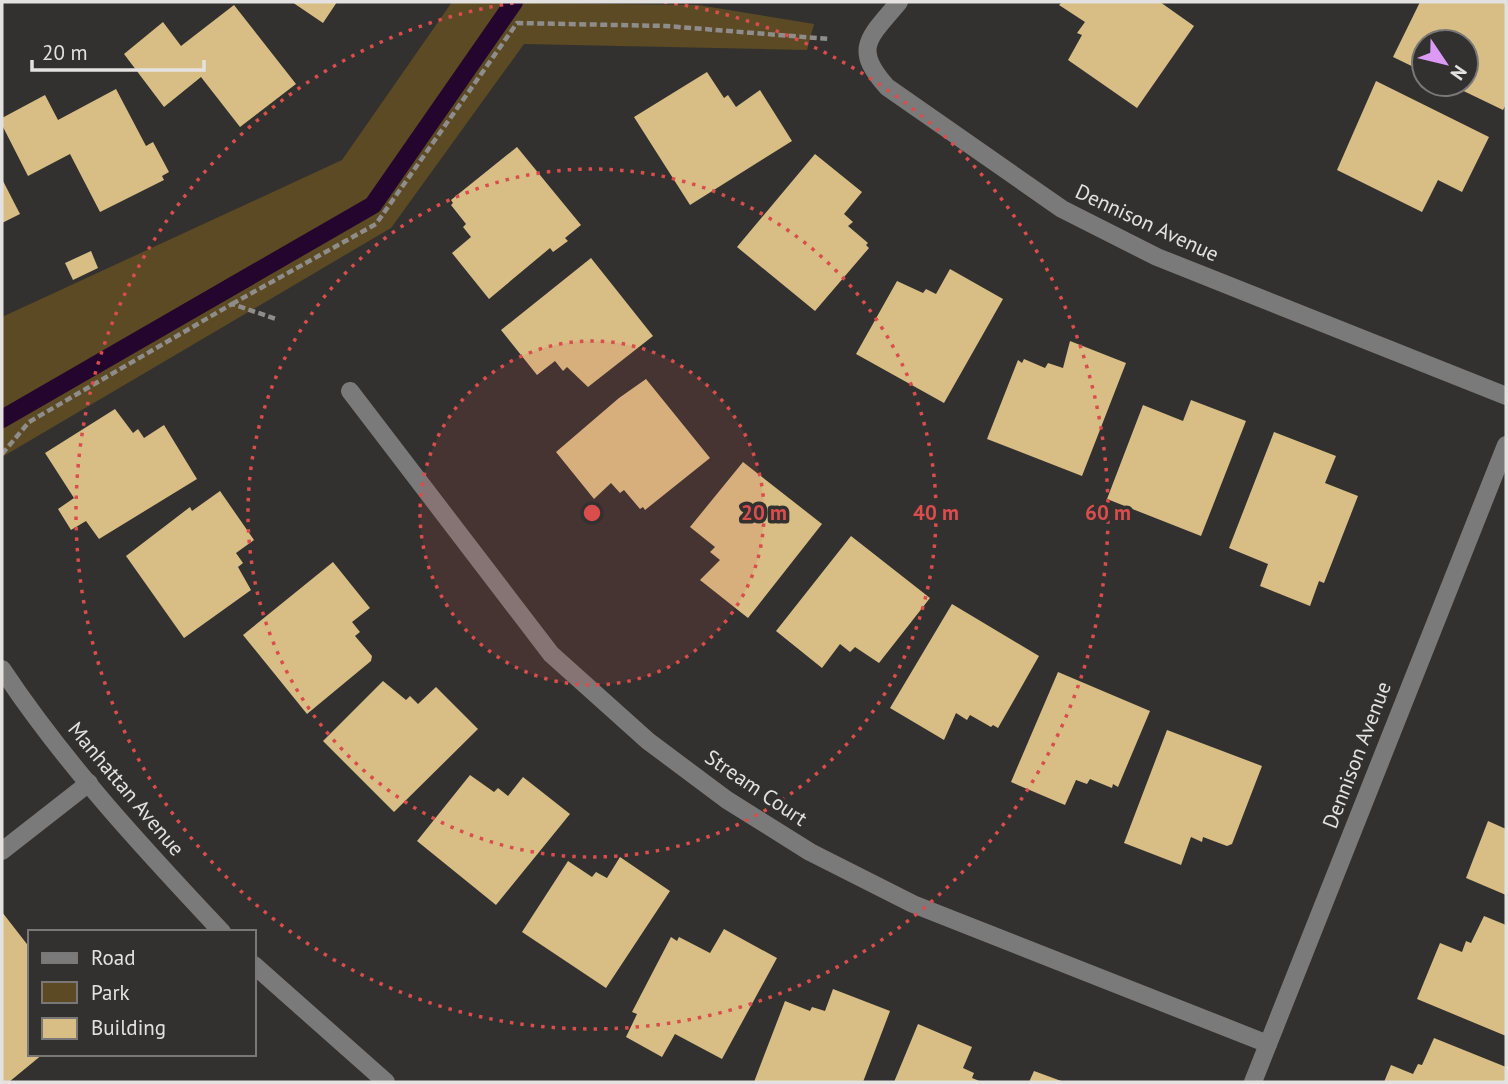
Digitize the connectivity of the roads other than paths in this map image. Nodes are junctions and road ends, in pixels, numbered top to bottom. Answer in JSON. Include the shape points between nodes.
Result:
{"nodes":[{"id":1,"x":899,"y":2,"type":"edge"},
{"id":2,"x":350,"y":391,"type":"dead end"},
{"id":3,"x":1506,"y":396,"type":"edge"},
{"id":4,"x":1506,"y":445,"type":"edge"},
{"id":5,"x":2,"y":669,"type":"edge"},
{"id":6,"x":89,"y":783,"type":"junction"},
{"id":7,"x":2,"y":851,"type":"edge"},
{"id":8,"x":220,"y":930,"type":"edge"},
{"id":9,"x":256,"y":967,"type":"edge"},
{"id":10,"x":1268,"y":1044,"type":"junction"},
{"id":11,"x":386,"y":1082,"type":"edge"},
{"id":12,"x":1253,"y":1082,"type":"edge"}],
"edges":[{"from":1,"to":3,"type":"street","name":"Dennison Avenue","via":[[866,49],[869,67],[887,87],[1062,209],[1157,257]]},
{"from":2,"to":10,"type":"street","name":"Stream Court","via":[[551,654],[648,741],[727,800],[810,852],[913,904]]},
{"from":4,"to":10,"type":"street","name":"Dennison Avenue"},
{"from":5,"to":6,"type":"street","name":"Manhattan Avenue"},
{"from":6,"to":7,"type":"street"},
{"from":6,"to":8,"type":"street","name":"Manhattan Avenue","via":[[136,842]]},
{"from":9,"to":11,"type":"street"},
{"from":10,"to":12,"type":"street","name":"Dennison Avenue"}]}
